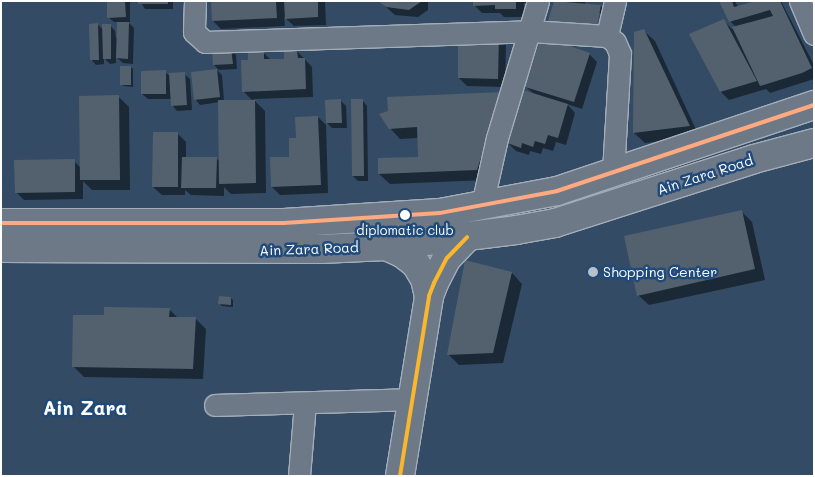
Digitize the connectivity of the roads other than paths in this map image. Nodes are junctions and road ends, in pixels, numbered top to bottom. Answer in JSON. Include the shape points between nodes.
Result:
{"nodes":[{"id":1,"x":195,"y":1,"type":"edge"},
{"id":2,"x":538,"y":1,"type":"edge"},
{"id":3,"x":615,"y":1,"type":"edge"},
{"id":4,"x":800,"y":1,"type":"edge"},
{"id":5,"x":530,"y":31,"type":"junction"},
{"id":6,"x":814,"y":34,"type":"edge"},
{"id":7,"x":607,"y":36,"type":"junction"},
{"id":8,"x":814,"y":105,"type":"edge"},
{"id":9,"x":814,"y":143,"type":"edge"},
{"id":10,"x":613,"y":172,"type":"junction"},
{"id":11,"x":482,"y":205,"type":"junction"},
{"id":12,"x":1,"y":222,"type":"edge"},
{"id":13,"x":467,"y":237,"type":"junction"},
{"id":14,"x":386,"y":246,"type":"junction"},
{"id":15,"x":1,"y":248,"type":"edge"},
{"id":16,"x":429,"y":296,"type":"junction"},
{"id":17,"x":414,"y":398,"type":"junction"},
{"id":18,"x":305,"y":403,"type":"junction"},
{"id":19,"x":215,"y":405,"type":"dead end"},
{"id":20,"x":299,"y":476,"type":"edge"},
{"id":21,"x":400,"y":476,"type":"edge"}],
"edges":[{"from":1,"to":5,"type":"street","via":[[194,32],[205,42]]},
{"from":2,"to":5,"type":"street"},
{"from":3,"to":7,"type":"street"},
{"from":4,"to":6,"type":"street"},
{"from":5,"to":7,"type":"street"},
{"from":5,"to":11,"type":"street","via":[[497,138]]},
{"from":7,"to":10,"type":"street","via":[[615,42],[620,54]]},
{"from":8,"to":10,"type":"main road","name":"Ain Zara Road"},
{"from":9,"to":13,"type":"main road","name":"Ain Zara Road","via":[[555,223]]},
{"from":10,"to":11,"type":"main road","name":"Ain Zara Road","via":[[558,191]]},
{"from":11,"to":12,"type":"main road","name":"Ain Zara Road","via":[[440,213],[284,223]]},
{"from":13,"to":14,"type":"main road","name":"Ain Zara Road"},
{"from":13,"to":16,"type":"main road","via":[[447,258]]},
{"from":14,"to":15,"type":"main road","name":"Ain Zara Road","via":[[269,251]]},
{"from":14,"to":16,"type":"main road","via":[[416,264],[425,279]]},
{"from":16,"to":17,"type":"main road"},
{"from":17,"to":18,"type":"street"},
{"from":17,"to":21,"type":"main road"},
{"from":18,"to":19,"type":"street"},
{"from":18,"to":20,"type":"street"}]}
